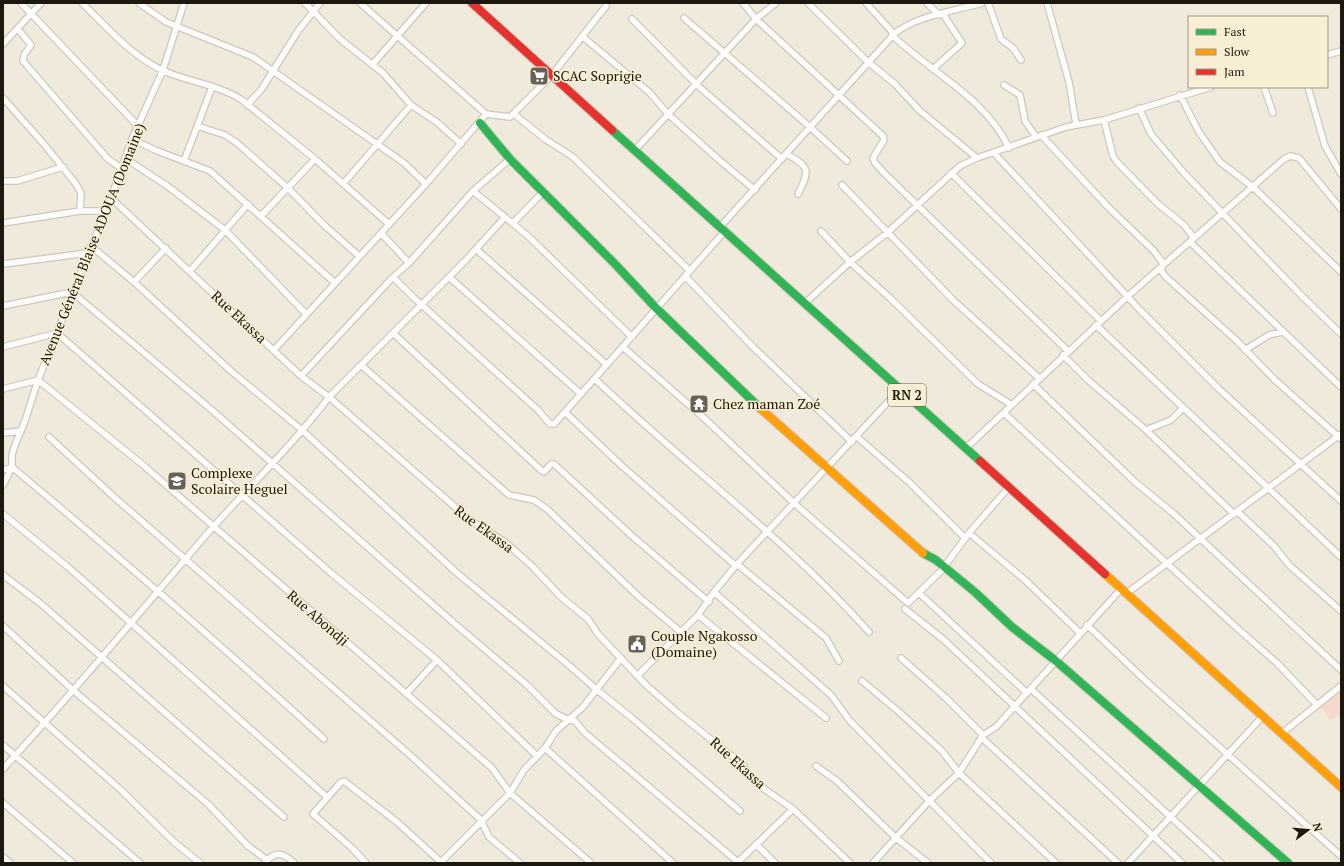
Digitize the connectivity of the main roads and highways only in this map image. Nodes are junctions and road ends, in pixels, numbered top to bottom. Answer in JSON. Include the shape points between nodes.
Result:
{"nodes":[{"id":1,"x":472,"y":3,"type":"edge"},
{"id":2,"x":480,"y":123,"type":"road end"},
{"id":3,"x":1341,"y":787,"type":"edge"},
{"id":4,"x":1288,"y":863,"type":"edge"}],
"edges":[{"from":1,"to":3,"type":"main road","number":"RN 2"},
{"from":2,"to":4,"type":"main road","via":[[510,158],[655,307],[783,430],[926,555],[936,560],[994,608],[1012,627],[1056,661]]}]}
